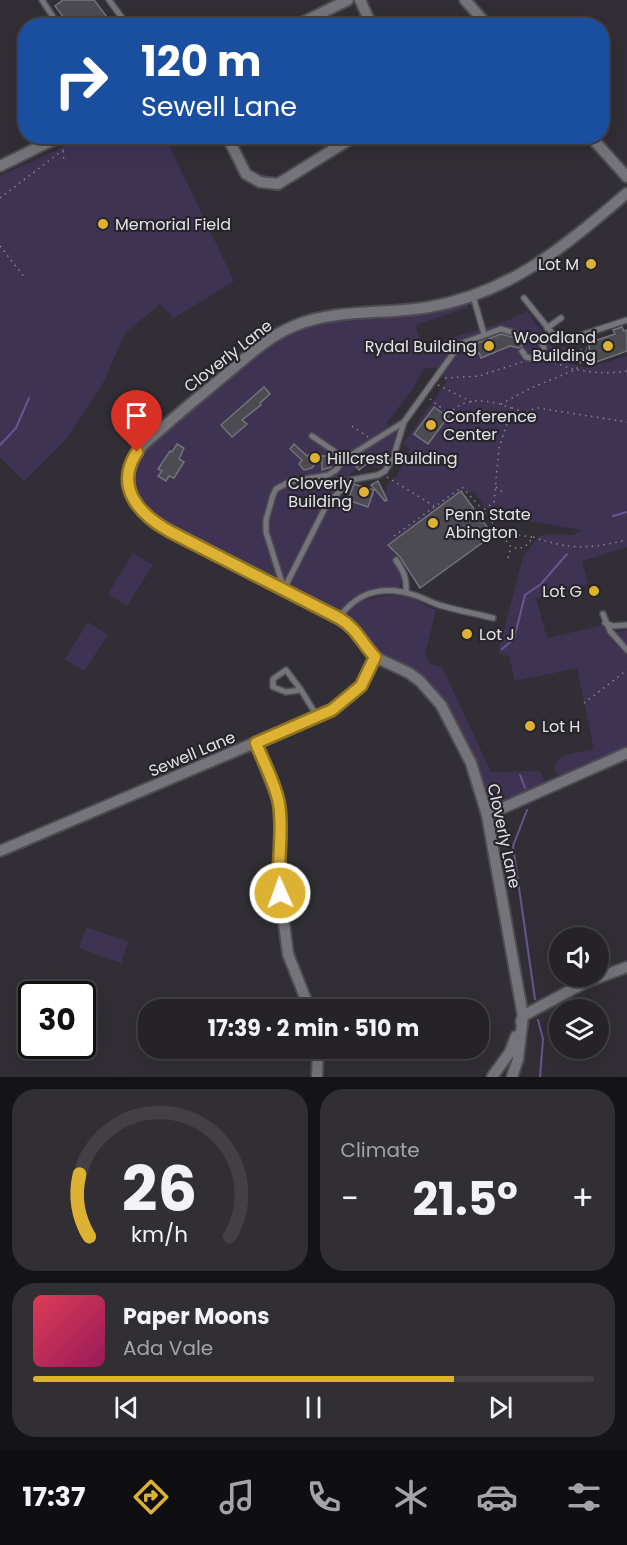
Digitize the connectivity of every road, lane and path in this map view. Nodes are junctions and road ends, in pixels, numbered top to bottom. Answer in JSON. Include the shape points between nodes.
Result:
{"nodes":[{"id":1,"x":42,"y":0,"type":"edge"},
{"id":2,"x":109,"y":0,"type":"edge"},
{"id":3,"x":348,"y":0,"type":"edge"},
{"id":4,"x":360,"y":0,"type":"edge"},
{"id":5,"x":465,"y":0,"type":"edge"},
{"id":6,"x":54,"y":18,"type":"edge"},
{"id":7,"x":122,"y":18,"type":"edge"},
{"id":8,"x":311,"y":18,"type":"edge"},
{"id":9,"x":368,"y":18,"type":"edge"},
{"id":10,"x":481,"y":18,"type":"edge"},
{"id":11,"x":55,"y":144,"type":"edge"},
{"id":12,"x":62,"y":144,"type":"edge"},
{"id":13,"x":231,"y":144,"type":"edge"},
{"id":14,"x":343,"y":144,"type":"edge"},
{"id":15,"x":597,"y":144,"type":"edge"},
{"id":16,"x":63,"y":150,"type":"junction"},
{"id":17,"x":64,"y":162,"type":"dead end"},
{"id":18,"x":0,"y":166,"type":"edge"},
{"id":19,"x":627,"y":177,"type":"edge"},
{"id":20,"x":627,"y":193,"type":"edge"},
{"id":21,"x":0,"y":198,"type":"edge"},
{"id":22,"x":0,"y":246,"type":"edge"},
{"id":23,"x":25,"y":278,"type":"dead end"},
{"id":24,"x":473,"y":295,"type":"junction"},
{"id":25,"x":524,"y":298,"type":"dead end"},
{"id":26,"x":561,"y":318,"type":"dead end"},
{"id":27,"x":627,"y":320,"type":"edge"},
{"id":28,"x":546,"y":328,"type":"junction"},
{"id":29,"x":484,"y":334,"type":"junction"},
{"id":30,"x":572,"y":344,"type":"dead end"},
{"id":31,"x":544,"y":348,"type":"junction"},
{"id":32,"x":587,"y":348,"type":"dead end"},
{"id":33,"x":522,"y":351,"type":"dead end"},
{"id":34,"x":574,"y":351,"type":"junction"},
{"id":35,"x":539,"y":357,"type":"junction"},
{"id":36,"x":532,"y":358,"type":"junction"},
{"id":37,"x":578,"y":369,"type":"junction"},
{"id":38,"x":627,"y":371,"type":"edge"},
{"id":39,"x":435,"y":376,"type":"junction"},
{"id":40,"x":443,"y":388,"type":"dead end"},
{"id":41,"x":425,"y":395,"type":"junction"},
{"id":42,"x":472,"y":402,"type":"junction"},
{"id":43,"x":501,"y":404,"type":"junction"},
{"id":44,"x":439,"y":406,"type":"junction"},
{"id":45,"x":512,"y":408,"type":"junction"},
{"id":46,"x":438,"y":410,"type":"dead end"},
{"id":47,"x":404,"y":422,"type":"junction"},
{"id":48,"x":627,"y":422,"type":"edge"},
{"id":49,"x":352,"y":426,"type":"dead end"},
{"id":50,"x":312,"y":436,"type":"dead end"},
{"id":51,"x":374,"y":441,"type":"junction"},
{"id":52,"x":343,"y":460,"type":"junction"},
{"id":53,"x":381,"y":473,"type":"junction"},
{"id":54,"x":496,"y":487,"type":"junction"},
{"id":55,"x":504,"y":493,"type":"dead end"},
{"id":56,"x":435,"y":507,"type":"junction"},
{"id":57,"x":483,"y":510,"type":"junction"},
{"id":58,"x":500,"y":533,"type":"junction"},
{"id":59,"x":394,"y":536,"type":"dead end"},
{"id":60,"x":533,"y":537,"type":"junction"},
{"id":61,"x":627,"y":540,"type":"edge"},
{"id":62,"x":511,"y":548,"type":"junction"},
{"id":63,"x":508,"y":558,"type":"dead end"},
{"id":64,"x":396,"y":560,"type":"dead end"},
{"id":65,"x":284,"y":589,"type":"junction"},
{"id":66,"x":406,"y":592,"type":"junction"},
{"id":67,"x":603,"y":614,"type":"dead end"},
{"id":68,"x":339,"y":618,"type":"junction"},
{"id":69,"x":493,"y":618,"type":"dead end"},
{"id":70,"x":605,"y":623,"type":"junction"},
{"id":71,"x":627,"y":626,"type":"edge"},
{"id":72,"x":627,"y":650,"type":"edge"},
{"id":73,"x":375,"y":657,"type":"junction"},
{"id":74,"x":627,"y":670,"type":"edge"},
{"id":75,"x":300,"y":690,"type":"junction"},
{"id":76,"x":584,"y":703,"type":"dead end"},
{"id":77,"x":317,"y":716,"type":"junction"},
{"id":78,"x":256,"y":743,"type":"junction"},
{"id":79,"x":627,"y":753,"type":"edge"},
{"id":80,"x":487,"y":815,"type":"junction"},
{"id":81,"x":0,"y":851,"type":"edge"},
{"id":82,"x":627,"y":967,"type":"edge"},
{"id":83,"x":306,"y":999,"type":"edge"},
{"id":84,"x":523,"y":1016,"type":"junction"},
{"id":85,"x":318,"y":1059,"type":"edge"},
{"id":86,"x":317,"y":1077,"type":"edge"},
{"id":87,"x":492,"y":1077,"type":"edge"},
{"id":88,"x":512,"y":1077,"type":"edge"}],
"edges":[{"from":1,"to":6,"type":"lane"},
{"from":2,"to":7,"type":"lane"},
{"from":3,"to":8,"type":"street"},
{"from":4,"to":9,"type":"street"},
{"from":5,"to":10,"type":"street"},
{"from":11,"to":18,"type":"street"},
{"from":12,"to":16,"type":"path"},
{"from":13,"to":14,"type":"street","via":[[246,174],[260,182],[278,184]]},
{"from":15,"to":19,"type":"street"},
{"from":16,"to":17,"type":"path"},
{"from":16,"to":21,"type":"path"},
{"from":20,"to":24,"type":"street","name":"Cloverly Lane","via":[[554,254],[522,274]]},
{"from":22,"to":23,"type":"path"},
{"from":24,"to":29,"type":"lane"},
{"from":24,"to":65,"type":"street","name":"Cloverly Lane","via":[[428,308],[312,320],[281,332],[187,407],[135,455],[128,474],[131,495],[147,516]]},
{"from":25,"to":28,"type":"lane"},
{"from":26,"to":28,"type":"lane"},
{"from":27,"to":28,"type":"lane","via":[[566,340]]},
{"from":29,"to":31,"type":"lane","via":[[506,330],[537,339]]},
{"from":29,"to":39,"type":"lane","via":[[460,344]]},
{"from":30,"to":34,"type":"path"},
{"from":31,"to":34,"type":"path"},
{"from":31,"to":35,"type":"lane"},
{"from":32,"to":34,"type":"path"},
{"from":33,"to":36,"type":"lane"},
{"from":34,"to":37,"type":"path"},
{"from":35,"to":36,"type":"lane"},
{"from":35,"to":37,"type":"path"},
{"from":36,"to":39,"type":"path","via":[[479,376]]},
{"from":37,"to":38,"type":"path","via":[[604,374]]},
{"from":37,"to":43,"type":"path"},
{"from":39,"to":41,"type":"lane"},
{"from":40,"to":42,"type":"path"},
{"from":41,"to":44,"type":"path"},
{"from":41,"to":47,"type":"lane"},
{"from":42,"to":43,"type":"path","via":[[490,400]]},
{"from":42,"to":44,"type":"path","via":[[449,414]]},
{"from":43,"to":45,"type":"path"},
{"from":44,"to":46,"type":"path"},
{"from":45,"to":48,"type":"path","via":[[530,414],[538,408]]},
{"from":45,"to":54,"type":"path","via":[[499,448]]},
{"from":47,"to":51,"type":"lane"},
{"from":47,"to":53,"type":"lane","via":[[393,458]]},
{"from":49,"to":51,"type":"path"},
{"from":50,"to":52,"type":"lane"},
{"from":51,"to":52,"type":"lane"},
{"from":52,"to":65,"type":"lane","via":[[328,475],[288,482],[273,495],[266,532]]},
{"from":53,"to":56,"type":"path"},
{"from":53,"to":65,"type":"lane","via":[[351,480],[327,504]]},
{"from":54,"to":55,"type":"path"},
{"from":54,"to":57,"type":"path","via":[[495,502]]},
{"from":56,"to":57,"type":"path","via":[[462,487]]},
{"from":56,"to":59,"type":"path"},
{"from":57,"to":58,"type":"path"},
{"from":58,"to":60,"type":"path"},
{"from":58,"to":62,"type":"path"},
{"from":60,"to":61,"type":"path","via":[[574,548],[597,548]]},
{"from":60,"to":62,"type":"path","via":[[527,546]]},
{"from":62,"to":63,"type":"path"},
{"from":64,"to":66,"type":"lane","via":[[407,580]]},
{"from":65,"to":68,"type":"street","name":"Cloverly Lane"},
{"from":66,"to":68,"type":"lane","via":[[360,597]]},
{"from":66,"to":69,"type":"lane","via":[[441,606]]},
{"from":67,"to":70,"type":"lane"},
{"from":68,"to":73,"type":"street","name":"Cloverly Lane","via":[[358,633]]},
{"from":70,"to":71,"type":"lane"},
{"from":70,"to":72,"type":"lane"},
{"from":73,"to":77,"type":"street","name":"Sewell Lane","via":[[361,686],[332,710]]},
{"from":73,"to":80,"type":"street","name":"Cloverly Lane","via":[[420,681],[441,705],[471,763]]},
{"from":74,"to":76,"type":"path"},
{"from":75,"to":75,"type":"lane","via":[[286,692],[273,687],[273,679],[286,670]]},
{"from":75,"to":77,"type":"lane"},
{"from":77,"to":78,"type":"street","name":"Sewell Lane"},
{"from":78,"to":81,"type":"street","name":"Sewell Lane"},
{"from":78,"to":83,"type":"street","via":[[279,803],[278,877],[288,954]]},
{"from":79,"to":80,"type":"street"},
{"from":80,"to":84,"type":"street","name":"Cloverly Lane"},
{"from":82,"to":84,"type":"street","via":[[585,983]]},
{"from":84,"to":87,"type":"street","via":[[510,1052]]},
{"from":84,"to":88,"type":"street","name":"Cloverly Lane"},
{"from":85,"to":86,"type":"street"}]}
